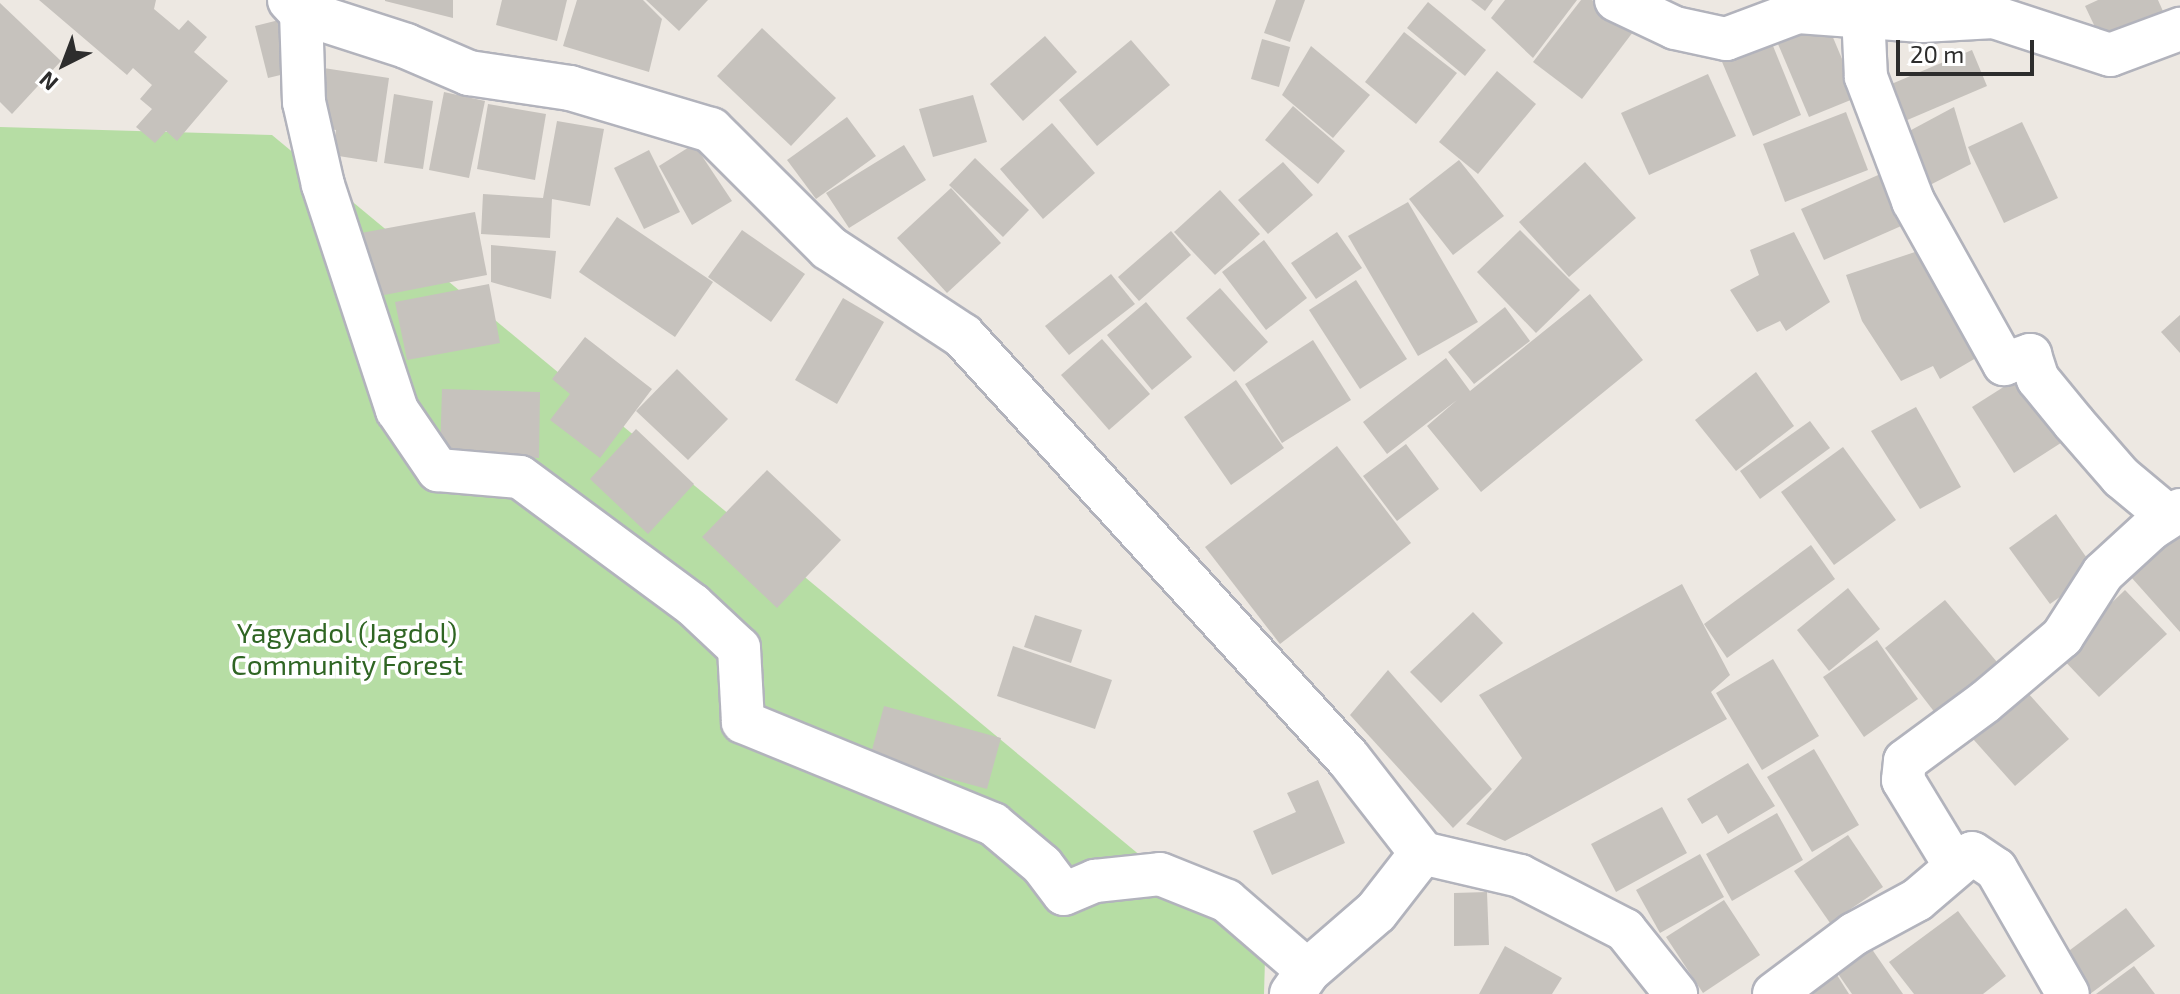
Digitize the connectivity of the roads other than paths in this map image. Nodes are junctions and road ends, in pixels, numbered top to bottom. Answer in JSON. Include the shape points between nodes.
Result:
{"nodes":[{"id":1,"x":1616,"y":0,"type":"edge"},
{"id":2,"x":2172,"y":0,"type":"edge"},
{"id":3,"x":296,"y":6,"type":"edge"},
{"id":4,"x":1776,"y":10,"type":"edge"},
{"id":5,"x":1863,"y":14,"type":"junction"},
{"id":6,"x":2180,"y":17,"type":"edge"},
{"id":7,"x":2180,"y":29,"type":"edge"},
{"id":8,"x":2175,"y":514,"type":"edge"},
{"id":9,"x":1422,"y":853,"type":"junction"},
{"id":10,"x":1954,"y":864,"type":"junction"},
{"id":11,"x":1300,"y":982,"type":"edge"},
{"id":12,"x":1676,"y":994,"type":"edge"},
{"id":13,"x":1774,"y":994,"type":"edge"},
{"id":14,"x":2068,"y":994,"type":"edge"}],
"edges":[{"from":1,"to":4,"type":"street","via":[[1675,28],[1726,39]]},
{"from":2,"to":6,"type":"street"},
{"from":3,"to":9,"type":"street","via":[[469,73],[570,88],[711,130],[829,248],[963,336],[1348,758]]},
{"from":3,"to":11,"type":"street","via":[[304,102],[323,185],[397,410],[438,470],[520,477],[693,605],[739,648],[743,722],[993,824],[1042,865],[1064,894],[1095,881],[1160,874],[1227,901]]},
{"from":4,"to":5,"type":"street"},
{"from":5,"to":7,"type":"street","via":[[1922,21],[1994,17],[2110,55]]},
{"from":5,"to":8,"type":"street","via":[[1866,77],[1913,201],[2004,364],[2030,355],[2038,379],[2121,477]]},
{"from":8,"to":10,"type":"street","via":[[2103,573],[2062,637],[1905,761],[1903,780]]},
{"from":9,"to":11,"type":"street","via":[[1376,912]]},
{"from":9,"to":12,"type":"street","via":[[1520,876],[1625,930]]},
{"from":10,"to":13,"type":"street","via":[[1917,900],[1854,934]]},
{"from":10,"to":14,"type":"street","via":[[1972,853],[1996,869]]}]}
